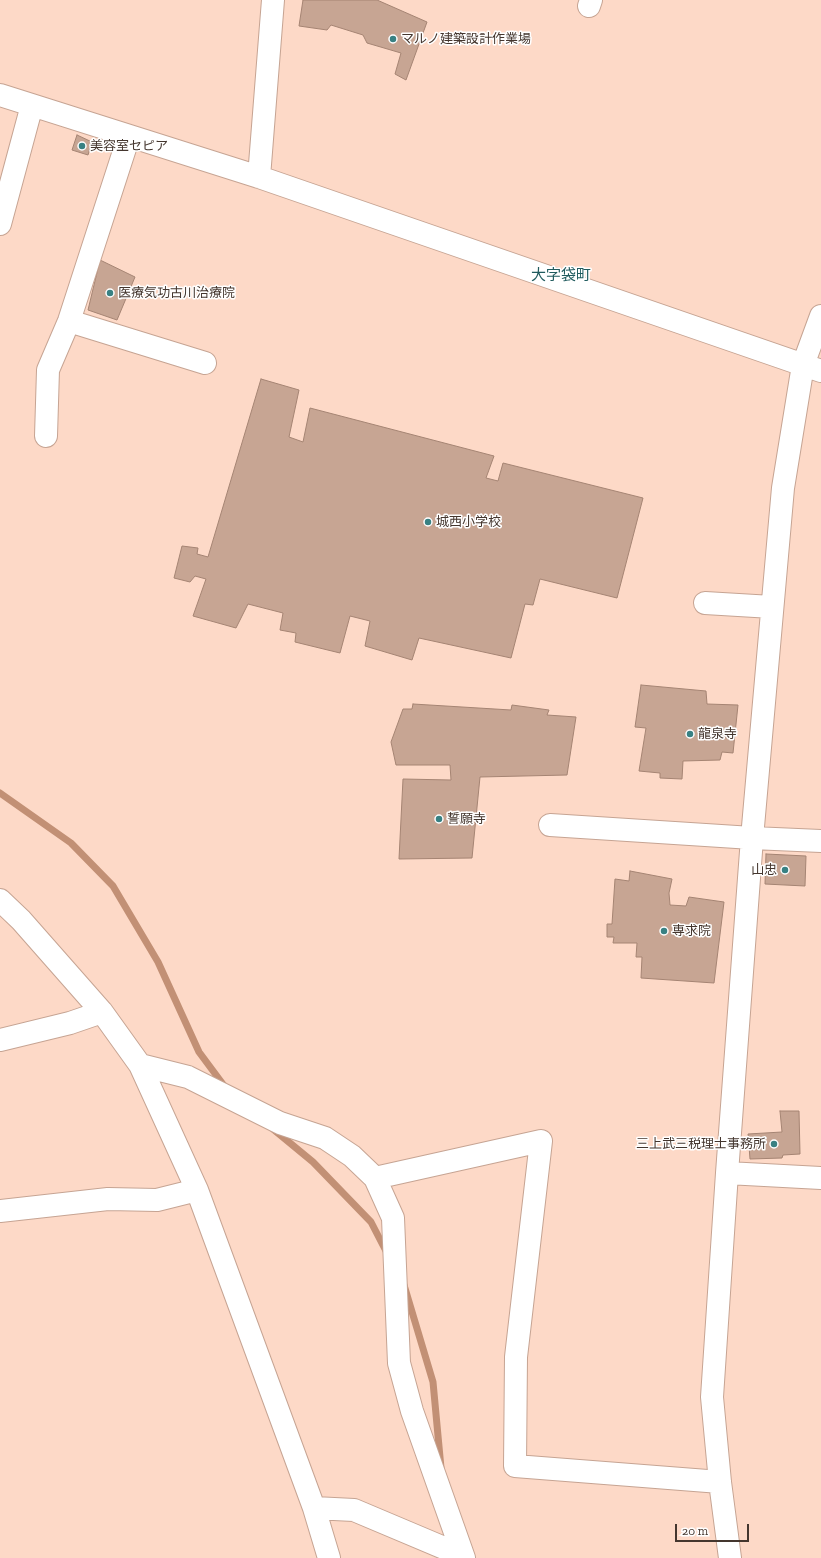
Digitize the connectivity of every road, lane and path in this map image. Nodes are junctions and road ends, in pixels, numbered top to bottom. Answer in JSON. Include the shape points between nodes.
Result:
{"nodes":[{"id":1,"x":273,"y":0,"type":"edge"},
{"id":2,"x":0,"y":95,"type":"edge"},
{"id":3,"x":32,"y":105,"type":"junction"},
{"id":4,"x":129,"y":136,"type":"junction"},
{"id":5,"x":259,"y":177,"type":"junction"},
{"id":6,"x":0,"y":224,"type":"edge"},
{"id":7,"x":821,"y":316,"type":"edge"},
{"id":8,"x":69,"y":321,"type":"junction"},
{"id":9,"x":205,"y":363,"type":"dead end"},
{"id":10,"x":812,"y":368,"type":"edge"},
{"id":11,"x":46,"y":436,"type":"dead end"},
{"id":12,"x":705,"y":603,"type":"dead end"},
{"id":13,"x":772,"y":607,"type":"junction"},
{"id":14,"x":550,"y":825,"type":"dead end"},
{"id":15,"x":752,"y":838,"type":"junction"},
{"id":16,"x":821,"y":841,"type":"edge"},
{"id":17,"x":0,"y":900,"type":"edge"},
{"id":18,"x":102,"y":1012,"type":"junction"},
{"id":19,"x":0,"y":1040,"type":"edge"},
{"id":20,"x":140,"y":1065,"type":"junction"},
{"id":21,"x":727,"y":1173,"type":"junction"},
{"id":22,"x":375,"y":1178,"type":"junction"},
{"id":23,"x":821,"y":1178,"type":"edge"},
{"id":24,"x":197,"y":1190,"type":"junction"},
{"id":25,"x":0,"y":1211,"type":"edge"},
{"id":26,"x":720,"y":1482,"type":"junction"},
{"id":27,"x":314,"y":1508,"type":"junction"},
{"id":28,"x":464,"y":1557,"type":"edge"},
{"id":29,"x":330,"y":1558,"type":"edge"},
{"id":30,"x":730,"y":1558,"type":"edge"}],
"edges":[{"from":1,"to":5,"type":"street"},
{"from":2,"to":3,"type":"street"},
{"from":3,"to":4,"type":"street"},
{"from":3,"to":6,"type":"street"},
{"from":4,"to":5,"type":"street"},
{"from":4,"to":8,"type":"street"},
{"from":5,"to":10,"type":"street"},
{"from":7,"to":10,"type":"street"},
{"from":8,"to":9,"type":"street"},
{"from":8,"to":11,"type":"street","via":[[48,370]]},
{"from":10,"to":13,"type":"street","via":[[783,488]]},
{"from":12,"to":13,"type":"street"},
{"from":13,"to":15,"type":"street"},
{"from":14,"to":15,"type":"street"},
{"from":15,"to":16,"type":"street"},
{"from":15,"to":21,"type":"street"},
{"from":17,"to":18,"type":"street","via":[[21,920]]},
{"from":18,"to":19,"type":"street","via":[[70,1023]]},
{"from":18,"to":20,"type":"street"},
{"from":20,"to":22,"type":"street","via":[[188,1077],[280,1123],[325,1138],[352,1156]]},
{"from":20,"to":24,"type":"street"},
{"from":21,"to":23,"type":"street"},
{"from":21,"to":26,"type":"street","via":[[712,1397]]},
{"from":22,"to":26,"type":"street","via":[[541,1141],[516,1357],[515,1466]]},
{"from":22,"to":28,"type":"street","via":[[393,1218],[399,1363],[412,1411]]},
{"from":24,"to":25,"type":"street","via":[[157,1200],[108,1199]]},
{"from":24,"to":27,"type":"street"},
{"from":26,"to":30,"type":"street"},
{"from":27,"to":28,"type":"street","via":[[354,1510]]},
{"from":27,"to":29,"type":"street"}]}
